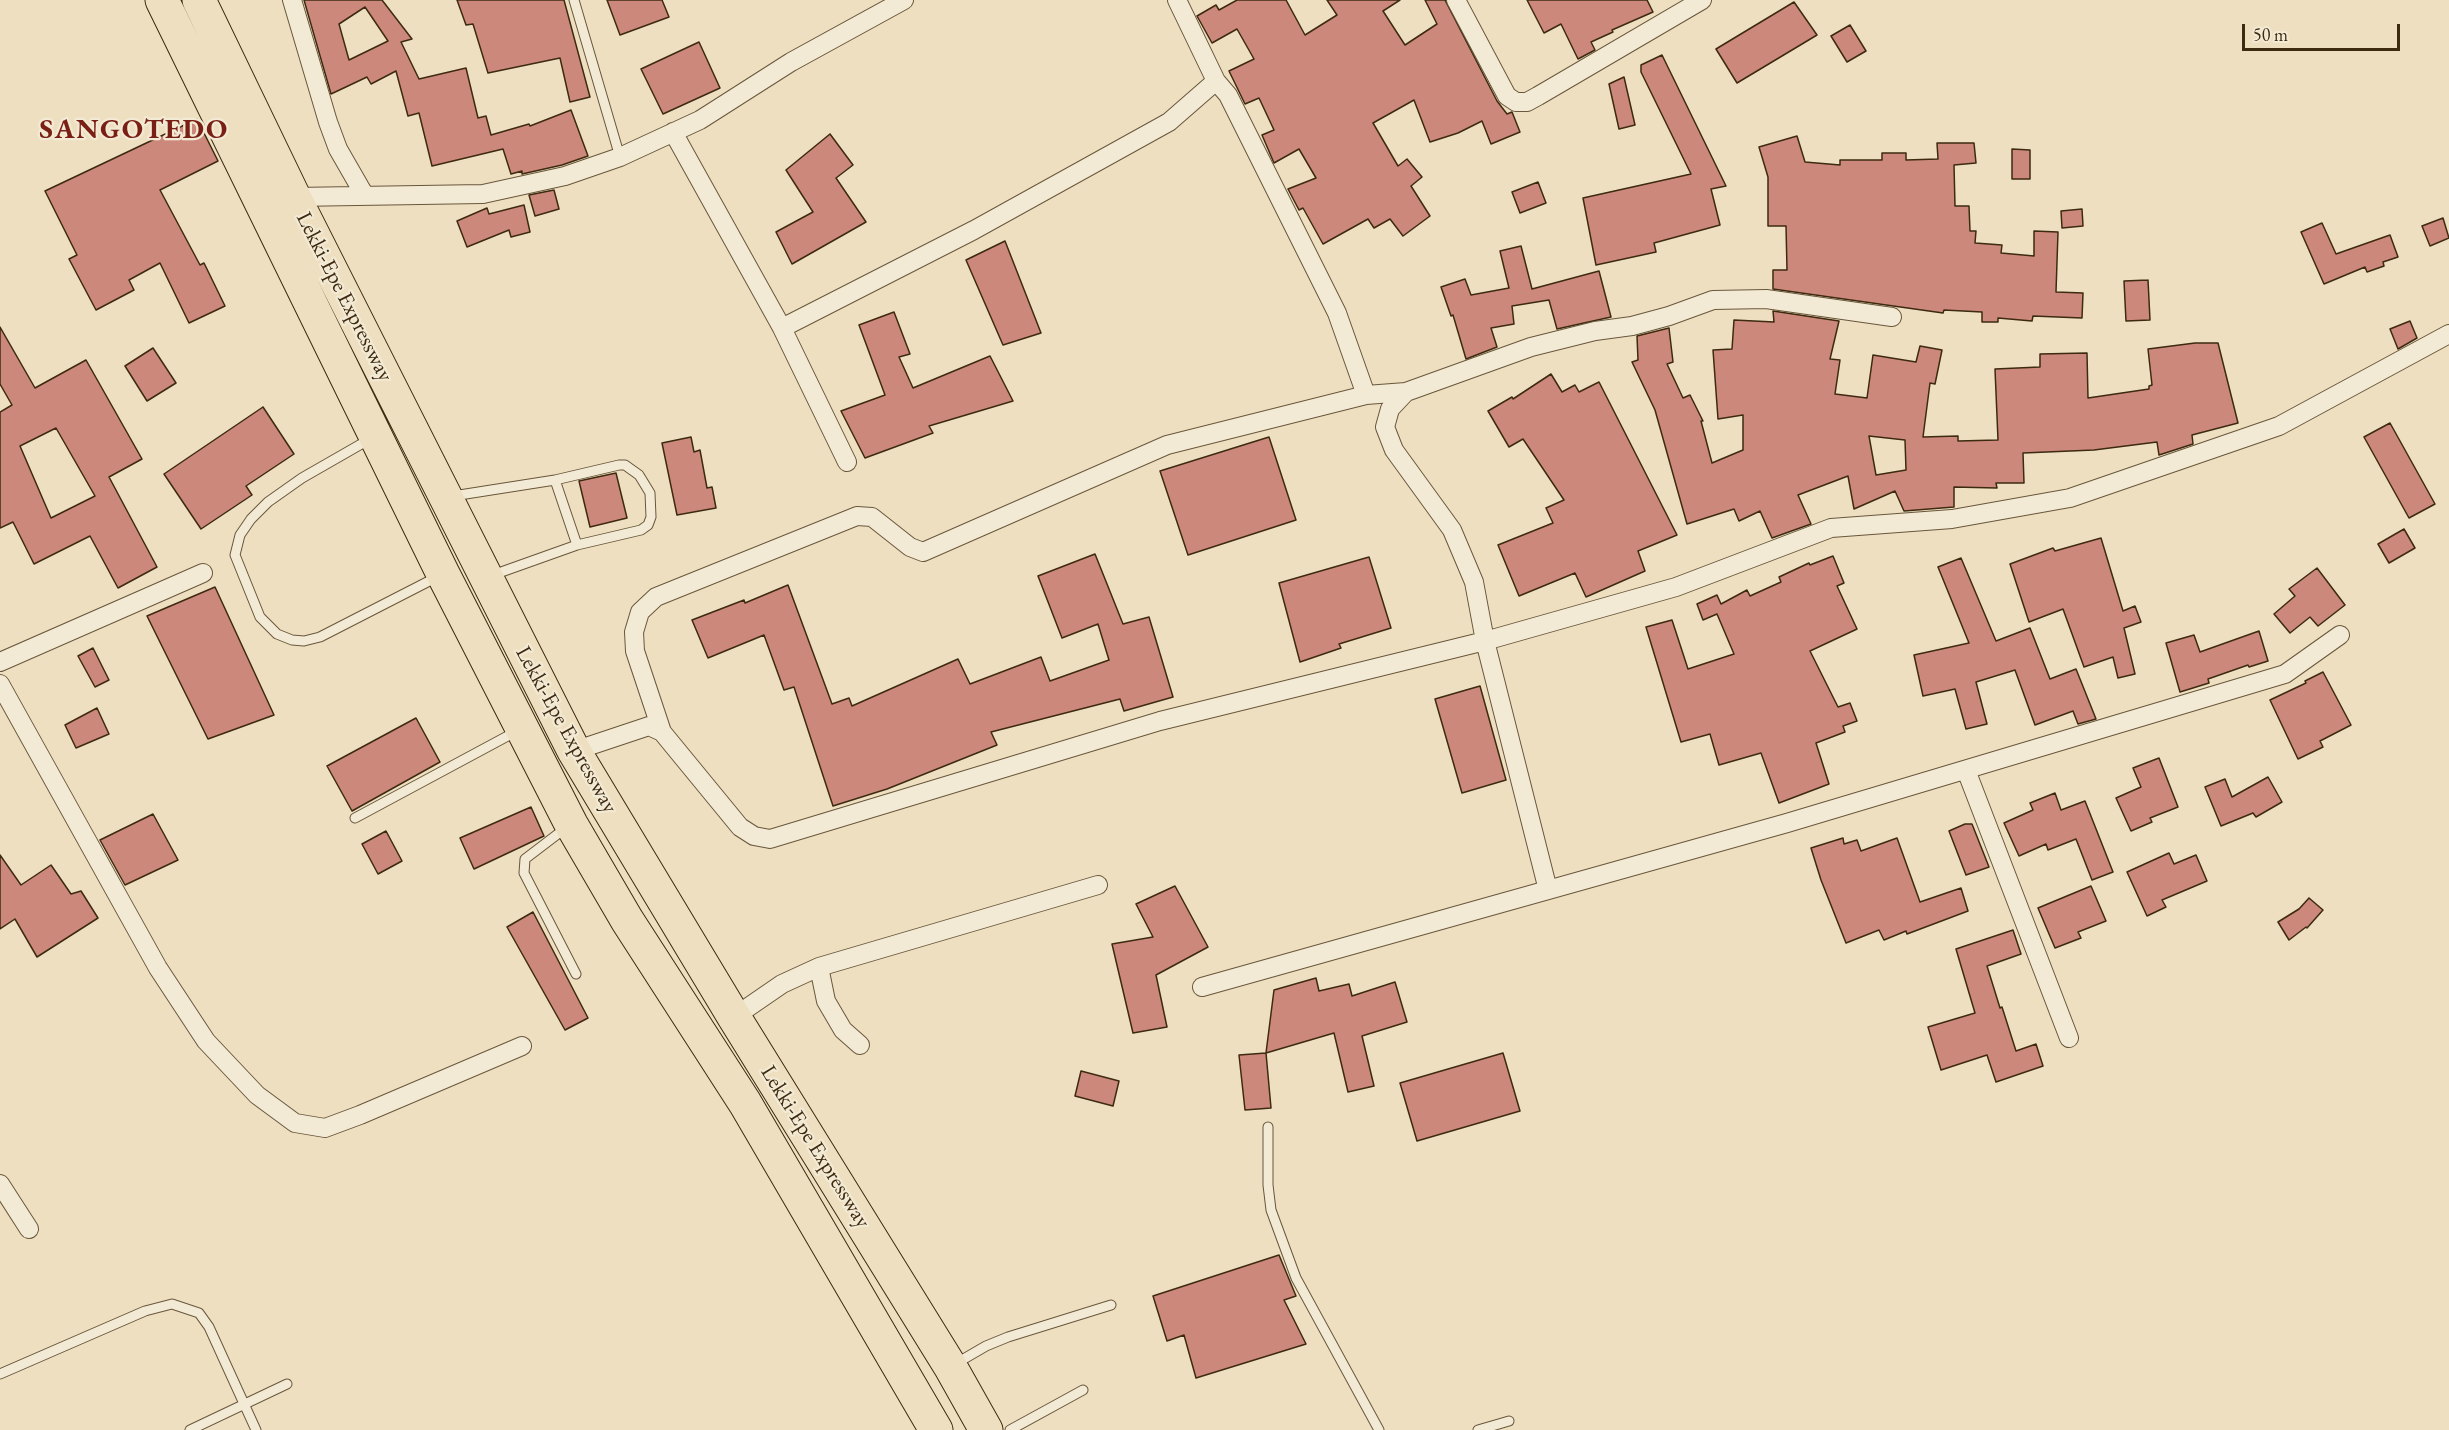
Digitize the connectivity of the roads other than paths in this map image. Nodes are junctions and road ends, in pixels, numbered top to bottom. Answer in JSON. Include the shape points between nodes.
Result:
{"nodes":[{"id":1,"x":162,"y":0,"type":"edge"},
{"id":2,"x":199,"y":0,"type":"edge"},
{"id":3,"x":292,"y":0,"type":"edge"},
{"id":4,"x":574,"y":0,"type":"edge"},
{"id":5,"x":904,"y":0,"type":"edge"},
{"id":6,"x":1177,"y":0,"type":"edge"},
{"id":7,"x":1456,"y":0,"type":"edge"},
{"id":8,"x":1702,"y":0,"type":"edge"},
{"id":9,"x":1216,"y":81,"type":"junction"},
{"id":10,"x":673,"y":132,"type":"junction"},
{"id":11,"x":620,"y":157,"type":"junction"},
{"id":12,"x":365,"y":196,"type":"junction"},
{"id":13,"x":294,"y":197,"type":"junction"},
{"id":14,"x":1892,"y":317,"type":"dead end"},
{"id":15,"x":782,"y":328,"type":"junction"},
{"id":16,"x":2449,"y":334,"type":"edge"},
{"id":17,"x":1406,"y":392,"type":"junction"},
{"id":18,"x":1366,"y":395,"type":"junction"},
{"id":19,"x":375,"y":437,"type":"junction"},
{"id":20,"x":847,"y":462,"type":"dead end"},
{"id":21,"x":555,"y":480,"type":"junction"},
{"id":22,"x":445,"y":497,"type":"junction"},
{"id":23,"x":577,"y":545,"type":"junction"},
{"id":24,"x":203,"y":573,"type":"dead end"},
{"id":25,"x":443,"y":574,"type":"junction"},
{"id":26,"x":485,"y":578,"type":"junction"},
{"id":27,"x":2340,"y":635,"type":"dead end"},
{"id":28,"x":1485,"y":641,"type":"junction"},
{"id":29,"x":0,"y":662,"type":"edge"},
{"id":30,"x":0,"y":684,"type":"edge"},
{"id":31,"x":521,"y":728,"type":"junction"},
{"id":32,"x":662,"y":732,"type":"junction"},
{"id":33,"x":574,"y":751,"type":"junction"},
{"id":34,"x":1966,"y":770,"type":"junction"},
{"id":35,"x":355,"y":818,"type":"dead end"},
{"id":36,"x":571,"y":824,"type":"junction"},
{"id":37,"x":1098,"y":885,"type":"dead end"},
{"id":38,"x":1548,"y":890,"type":"junction"},
{"id":39,"x":819,"y":968,"type":"junction"},
{"id":40,"x":576,"y":974,"type":"dead end"},
{"id":41,"x":1202,"y":987,"type":"dead end"},
{"id":42,"x":734,"y":1017,"type":"junction"},
{"id":43,"x":2069,"y":1038,"type":"dead end"},
{"id":44,"x":860,"y":1045,"type":"dead end"},
{"id":45,"x":522,"y":1046,"type":"dead end"},
{"id":46,"x":1268,"y":1128,"type":"dead end"},
{"id":47,"x":0,"y":1184,"type":"edge"},
{"id":48,"x":28,"y":1228,"type":"dead end"},
{"id":49,"x":1111,"y":1305,"type":"dead end"},
{"id":50,"x":950,"y":1366,"type":"junction"},
{"id":51,"x":0,"y":1374,"type":"edge"},
{"id":52,"x":287,"y":1384,"type":"dead end"},
{"id":53,"x":1083,"y":1390,"type":"dead end"},
{"id":54,"x":244,"y":1404,"type":"junction"},
{"id":55,"x":1509,"y":1421,"type":"dead end"},
{"id":56,"x":190,"y":1430,"type":"edge"},
{"id":57,"x":256,"y":1430,"type":"edge"},
{"id":58,"x":936,"y":1430,"type":"edge"},
{"id":59,"x":986,"y":1430,"type":"edge"},
{"id":60,"x":1010,"y":1430,"type":"edge"},
{"id":61,"x":1379,"y":1430,"type":"edge"},
{"id":62,"x":1478,"y":1430,"type":"edge"}],
"edges":[{"from":1,"to":19,"type":"highway","name":"Lekki-Epe Expressway"},
{"from":2,"to":13,"type":"highway","name":"Lekki-Epe Expressway"},
{"from":3,"to":12,"type":"street","via":[[338,149]]},
{"from":4,"to":11,"type":"lane"},
{"from":5,"to":10,"type":"street"},
{"from":6,"to":9,"type":"street"},
{"from":7,"to":8,"type":"street","via":[[1507,96],[1516,102],[1527,102]]},
{"from":9,"to":15,"type":"street","via":[[1169,122],[974,230]]},
{"from":9,"to":18,"type":"street","via":[[1228,95],[1337,313]]},
{"from":10,"to":11,"type":"street"},
{"from":10,"to":15,"type":"street"},
{"from":11,"to":12,"type":"street","via":[[565,176],[483,194]]},
{"from":12,"to":13,"type":"street"},
{"from":13,"to":22,"type":"highway","name":"Lekki-Epe Expressway"},
{"from":14,"to":17,"type":"street","via":[[1766,299],[1713,300],[1632,326],[1531,347]]},
{"from":15,"to":20,"type":"street"},
{"from":16,"to":28,"type":"street","via":[[2279,426],[2070,498],[1952,519],[1832,528],[1676,587]]},
{"from":17,"to":18,"type":"street"},
{"from":17,"to":28,"type":"street","via":[[1390,409],[1385,427],[1394,450],[1452,530],[1474,582]]},
{"from":18,"to":32,"type":"street","via":[[1167,445],[923,552],[910,547],[872,517],[857,516],[656,597],[640,612],[634,642]]},
{"from":19,"to":25,"type":"highway","name":"Lekki-Epe Expressway"},
{"from":19,"to":25,"type":"lane","via":[[302,478],[268,502],[245,527],[235,555],[260,617],[277,634],[304,641],[320,637]]},
{"from":21,"to":22,"type":"lane"},
{"from":21,"to":23,"type":"lane"},
{"from":21,"to":23,"type":"lane","via":[[625,465],[639,475],[650,493],[651,517],[641,530]]},
{"from":22,"to":26,"type":"highway","name":"Lekki-Epe Expressway"},
{"from":23,"to":26,"type":"lane"},
{"from":24,"to":29,"type":"street"},
{"from":25,"to":31,"type":"highway","name":"Lekki-Epe Expressway"},
{"from":26,"to":33,"type":"highway","name":"Lekki-Epe Expressway"},
{"from":27,"to":34,"type":"street","via":[[2285,674]]},
{"from":28,"to":32,"type":"street","via":[[1160,721],[770,839],[754,836],[740,827]]},
{"from":28,"to":38,"type":"street"},
{"from":30,"to":45,"type":"street","via":[[158,968],[206,1041],[257,1095],[295,1123],[324,1128]]},
{"from":31,"to":35,"type":"lane"},
{"from":31,"to":36,"type":"highway","name":"Lekki-Epe Expressway"},
{"from":32,"to":33,"type":"street","via":[[649,726]]},
{"from":33,"to":42,"type":"highway","name":"Lekki-Epe Expressway"},
{"from":34,"to":38,"type":"street"},
{"from":34,"to":43,"type":"street"},
{"from":36,"to":40,"type":"lane","via":[[525,859],[524,873]]},
{"from":36,"to":58,"type":"highway","name":"Lekki-Epe Expressway","via":[[744,1103]]},
{"from":37,"to":39,"type":"street"},
{"from":38,"to":41,"type":"street"},
{"from":39,"to":42,"type":"street","via":[[782,984]]},
{"from":39,"to":44,"type":"street","via":[[826,1001],[843,1030]]},
{"from":42,"to":50,"type":"highway","name":"Lekki-Epe Expressway"},
{"from":46,"to":61,"type":"lane","via":[[1271,1210],[1296,1278]]},
{"from":47,"to":48,"type":"street"},
{"from":49,"to":50,"type":"lane","via":[[1008,1337]]},
{"from":50,"to":59,"type":"highway","name":"Lekki-Epe Expressway"},
{"from":51,"to":54,"type":"lane","via":[[145,1311],[172,1304],[199,1313]]},
{"from":52,"to":54,"type":"lane"},
{"from":53,"to":60,"type":"lane"},
{"from":54,"to":56,"type":"lane"},
{"from":54,"to":57,"type":"lane"},
{"from":55,"to":62,"type":"lane"}]}
